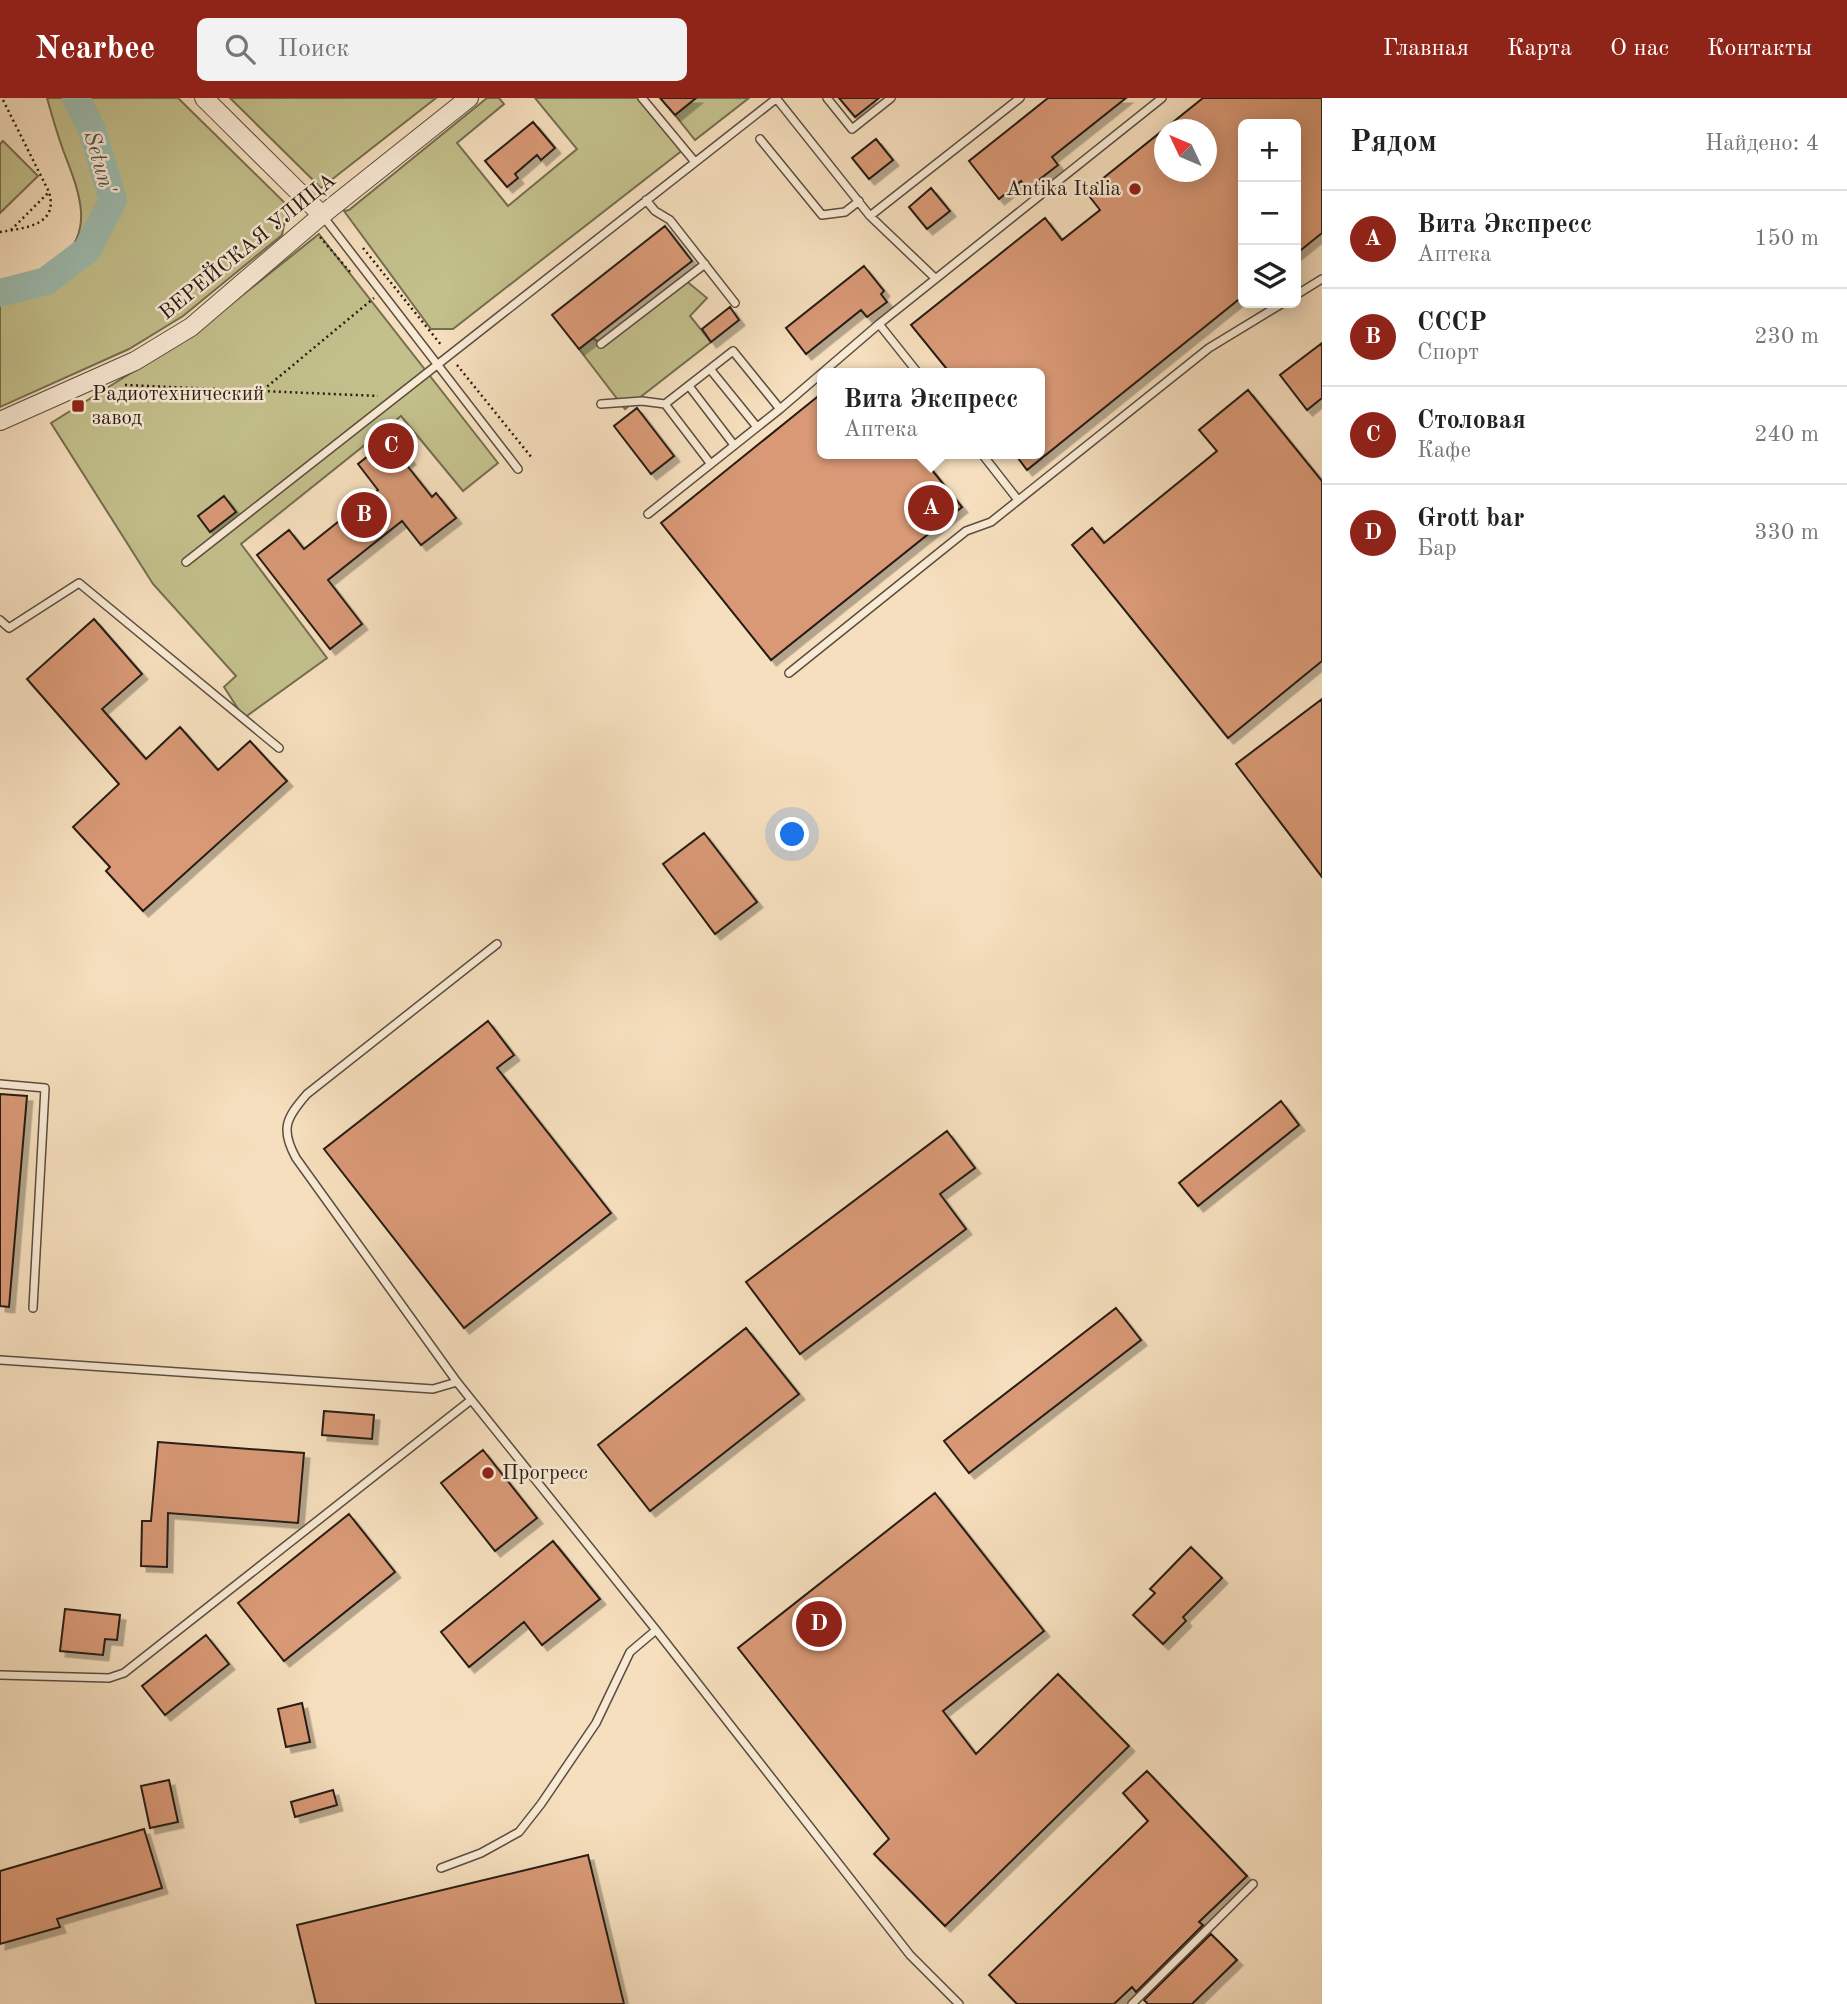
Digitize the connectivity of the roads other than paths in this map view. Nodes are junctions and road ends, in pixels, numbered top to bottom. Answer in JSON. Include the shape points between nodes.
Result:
{"nodes":[{"id":1,"x":204,"y":98,"type":"edge"},
{"id":2,"x":469,"y":98,"type":"edge"},
{"id":3,"x":642,"y":98,"type":"edge"},
{"id":4,"x":776,"y":98,"type":"edge"},
{"id":5,"x":827,"y":98,"type":"edge"},
{"id":6,"x":891,"y":98,"type":"edge"},
{"id":7,"x":1020,"y":98,"type":"edge"},
{"id":8,"x":1162,"y":98,"type":"edge"},
{"id":9,"x":760,"y":139,"type":"dead end"},
{"id":10,"x":695,"y":162,"type":"junction"},
{"id":11,"x":646,"y":200,"type":"junction"},
{"id":12,"x":859,"y":201,"type":"junction"},
{"id":13,"x":322,"y":215,"type":"junction"},
{"id":14,"x":870,"y":216,"type":"junction"},
{"id":15,"x":705,"y":264,"type":"junction"},
{"id":16,"x":935,"y":278,"type":"junction"},
{"id":17,"x":1322,"y":279,"type":"edge"},
{"id":18,"x":1301,"y":292,"type":"edge"},
{"id":19,"x":735,"y":303,"type":"dead end"},
{"id":20,"x":1275,"y":308,"type":"edge"},
{"id":21,"x":879,"y":324,"type":"junction"},
{"id":22,"x":601,"y":344,"type":"dead end"},
{"id":23,"x":438,"y":363,"type":"junction"},
{"id":24,"x":828,"y":368,"type":"edge"},
{"id":25,"x":914,"y":368,"type":"edge"},
{"id":26,"x":710,"y":369,"type":"junction"},
{"id":27,"x":817,"y":377,"type":"edge"},
{"id":28,"x":689,"y":386,"type":"junction"},
{"id":29,"x":601,"y":404,"type":"dead end"},
{"id":30,"x":665,"y":404,"type":"junction"},
{"id":31,"x":780,"y":409,"type":"junction"},
{"id":32,"x":0,"y":421,"type":"edge"},
{"id":33,"x":757,"y":427,"type":"junction"},
{"id":34,"x":734,"y":445,"type":"junction"},
{"id":35,"x":986,"y":459,"type":"edge"},
{"id":36,"x":710,"y":463,"type":"junction"},
{"id":37,"x":518,"y":469,"type":"dead end"},
{"id":38,"x":1018,"y":500,"type":"junction"},
{"id":39,"x":648,"y":514,"type":"dead end"},
{"id":40,"x":186,"y":562,"type":"dead end"},
{"id":41,"x":0,"y":620,"type":"edge"},
{"id":42,"x":789,"y":673,"type":"dead end"},
{"id":43,"x":279,"y":748,"type":"dead end"},
{"id":44,"x":497,"y":944,"type":"dead end"},
{"id":45,"x":0,"y":1084,"type":"edge"},
{"id":46,"x":33,"y":1308,"type":"dead end"},
{"id":47,"x":0,"y":1360,"type":"edge"},
{"id":48,"x":457,"y":1382,"type":"junction"},
{"id":49,"x":471,"y":1400,"type":"junction"},
{"id":50,"x":656,"y":1630,"type":"junction"},
{"id":51,"x":0,"y":1675,"type":"edge"},
{"id":52,"x":441,"y":1868,"type":"dead end"},
{"id":53,"x":1253,"y":1884,"type":"dead end"},
{"id":54,"x":959,"y":2004,"type":"edge"},
{"id":55,"x":1132,"y":2004,"type":"edge"}],
"edges":[{"from":1,"to":13,"type":"street"},
{"from":2,"to":13,"type":"street","name":"ВЕРЕЙСКАЯ УЛИЦА"},
{"from":3,"to":10,"type":"lane"},
{"from":4,"to":10,"type":"lane"},
{"from":4,"to":12,"type":"lane"},
{"from":5,"to":6,"type":"lane","via":[[852,129]]},
{"from":7,"to":14,"type":"lane"},
{"from":8,"to":16,"type":"lane"},
{"from":9,"to":12,"type":"lane","via":[[822,215],[845,212]]},
{"from":10,"to":11,"type":"lane"},
{"from":11,"to":15,"type":"lane","via":[[670,220]]},
{"from":11,"to":23,"type":"lane"},
{"from":12,"to":14,"type":"lane"},
{"from":13,"to":23,"type":"lane"},
{"from":13,"to":32,"type":"street","name":"ВЕРЕЙСКАЯ УЛИЦА","via":[[191,327],[135,361]]},
{"from":14,"to":16,"type":"lane"},
{"from":15,"to":19,"type":"lane"},
{"from":15,"to":22,"type":"lane"},
{"from":16,"to":21,"type":"lane"},
{"from":17,"to":18,"type":"lane"},
{"from":20,"to":38,"type":"lane","via":[[1209,348]]},
{"from":21,"to":24,"type":"lane"},
{"from":21,"to":25,"type":"lane"},
{"from":23,"to":37,"type":"lane"},
{"from":23,"to":40,"type":"lane"},
{"from":26,"to":28,"type":"lane"},
{"from":26,"to":31,"type":"lane","via":[[733,351]]},
{"from":26,"to":33,"type":"lane"},
{"from":27,"to":31,"type":"lane"},
{"from":28,"to":30,"type":"lane"},
{"from":28,"to":34,"type":"lane"},
{"from":29,"to":30,"type":"lane"},
{"from":30,"to":36,"type":"lane"},
{"from":31,"to":33,"type":"lane"},
{"from":33,"to":34,"type":"lane"},
{"from":34,"to":36,"type":"lane"},
{"from":35,"to":38,"type":"lane"},
{"from":36,"to":39,"type":"lane"},
{"from":38,"to":42,"type":"lane","via":[[991,522],[966,531]]},
{"from":41,"to":43,"type":"lane","via":[[9,628],[79,583]]},
{"from":44,"to":48,"type":"lane","via":[[307,1094],[287,1125],[287,1141],[296,1158]]},
{"from":45,"to":46,"type":"lane","via":[[45,1088]]},
{"from":47,"to":48,"type":"lane","via":[[433,1389]]},
{"from":48,"to":49,"type":"lane"},
{"from":49,"to":50,"type":"lane"},
{"from":49,"to":51,"type":"lane","via":[[124,1673],[109,1678]]},
{"from":50,"to":52,"type":"lane","via":[[630,1652],[596,1723],[519,1832]]},
{"from":50,"to":54,"type":"lane","via":[[909,1955]]},
{"from":53,"to":55,"type":"lane"}]}
